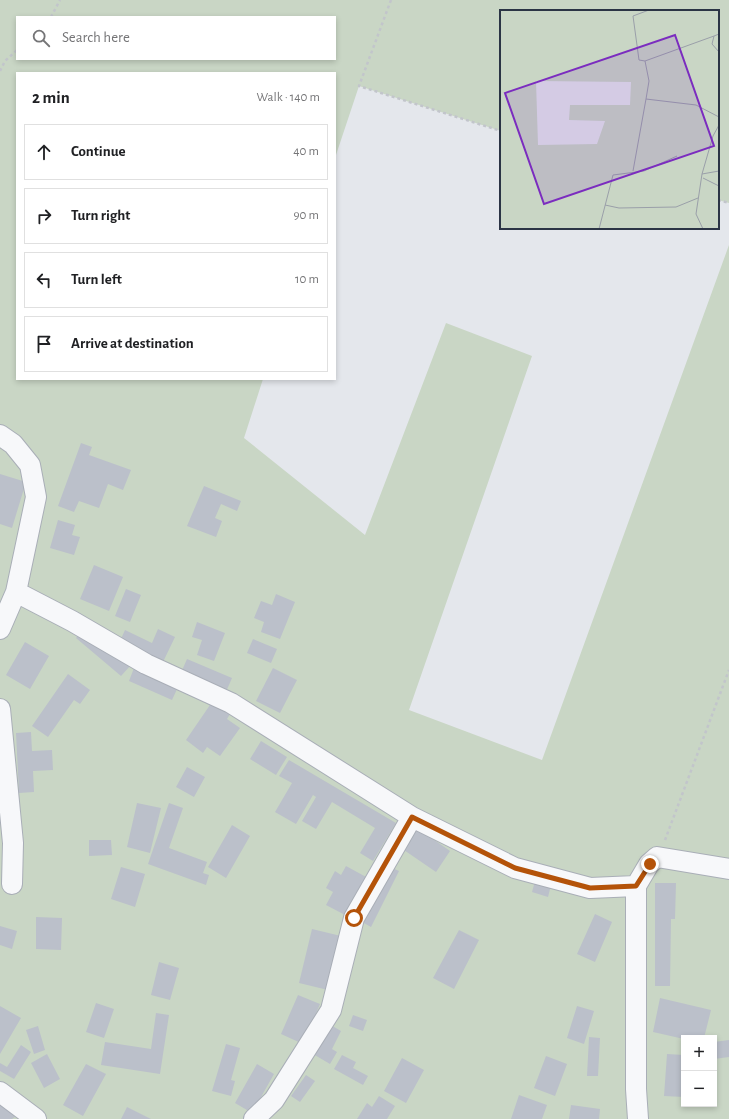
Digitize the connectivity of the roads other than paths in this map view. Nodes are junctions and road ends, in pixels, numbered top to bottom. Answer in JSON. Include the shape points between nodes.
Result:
{"nodes":[{"id":1,"x":0,"y":435,"type":"edge"},
{"id":2,"x":16,"y":592,"type":"junction"},
{"id":3,"x":0,"y":628,"type":"edge"},
{"id":4,"x":0,"y":709,"type":"edge"},
{"id":5,"x":412,"y":817,"type":"junction"},
{"id":6,"x":729,"y":869,"type":"edge"},
{"id":7,"x":12,"y":884,"type":"dead end"},
{"id":8,"x":636,"y":886,"type":"junction"},
{"id":9,"x":0,"y":1092,"type":"edge"},
{"id":10,"x":36,"y":1119,"type":"edge"},
{"id":11,"x":254,"y":1119,"type":"edge"},
{"id":12,"x":638,"y":1119,"type":"edge"}],
"edges":[{"from":1,"to":2,"type":"lane","via":[[13,444],[30,466],[36,497]]},
{"from":2,"to":3,"type":"lane"},
{"from":2,"to":5,"type":"lane","via":[[146,664],[231,704]]},
{"from":4,"to":7,"type":"lane","via":[[13,843]]},
{"from":5,"to":8,"type":"lane","via":[[515,868],[590,888]]},
{"from":5,"to":11,"type":"lane","via":[[354,918],[331,1010],[274,1100]]},
{"from":6,"to":8,"type":"lane","via":[[657,857]]},
{"from":8,"to":12,"type":"lane"},
{"from":9,"to":10,"type":"lane"}]}
